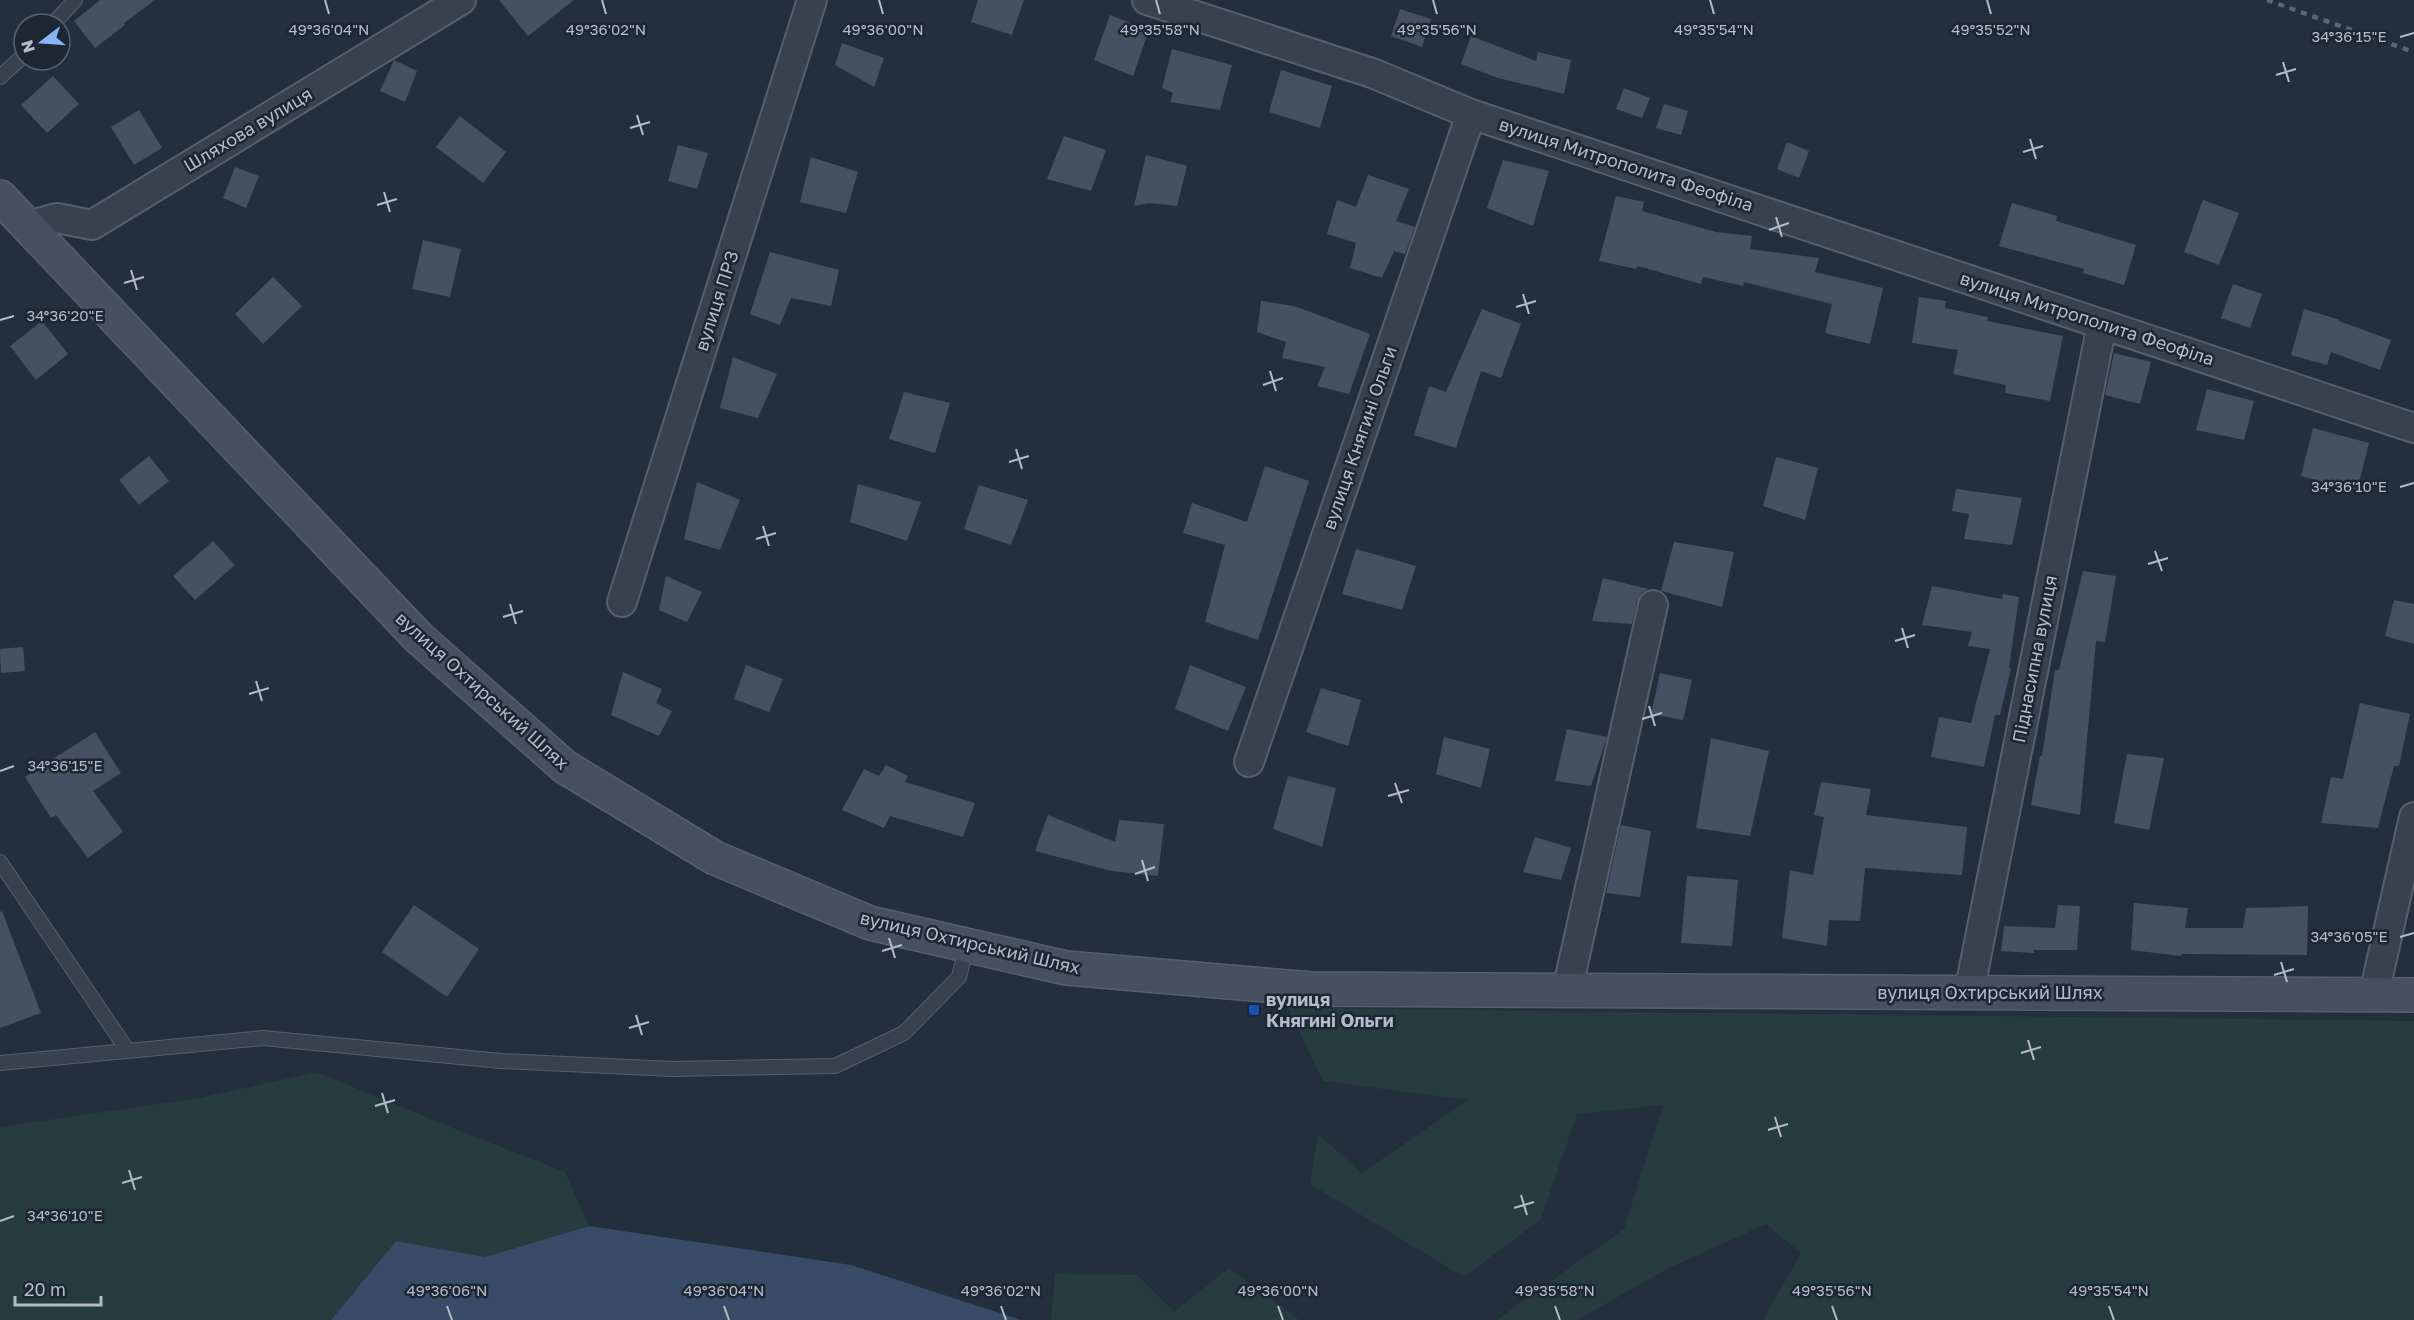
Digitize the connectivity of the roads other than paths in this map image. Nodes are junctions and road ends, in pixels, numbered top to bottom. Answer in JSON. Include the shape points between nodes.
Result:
{"nodes":[{"id":1,"x":75,"y":0,"type":"edge"},
{"id":2,"x":461,"y":0,"type":"edge"},
{"id":3,"x":812,"y":0,"type":"edge"},
{"id":4,"x":1147,"y":0,"type":"edge"},
{"id":5,"x":64,"y":12,"type":"edge"},
{"id":6,"x":12,"y":66,"type":"edge"},
{"id":7,"x":0,"y":77,"type":"edge"},
{"id":8,"x":1471,"y":114,"type":"junction"},
{"id":9,"x":0,"y":197,"type":"edge"},
{"id":10,"x":28,"y":226,"type":"junction"},
{"id":11,"x":2102,"y":324,"type":"junction"},
{"id":12,"x":2414,"y":428,"type":"edge"},
{"id":13,"x":622,"y":602,"type":"dead end"},
{"id":14,"x":1653,"y":605,"type":"dead end"},
{"id":15,"x":1249,"y":762,"type":"dead end"},
{"id":16,"x":2414,"y":817,"type":"edge"},
{"id":17,"x":0,"y":862,"type":"edge"},
{"id":18,"x":967,"y":945,"type":"junction"},
{"id":19,"x":1567,"y":992,"type":"junction"},
{"id":20,"x":1969,"y":993,"type":"junction"},
{"id":21,"x":2374,"y":994,"type":"junction"},
{"id":22,"x":2414,"y":995,"type":"edge"},
{"id":23,"x":128,"y":1051,"type":"junction"},
{"id":24,"x":0,"y":1063,"type":"edge"}],
"edges":[{"from":1,"to":5,"type":"lane"},
{"from":2,"to":10,"type":"street","name":"Шляхова вулиця","via":[[92,225],[57,218]]},
{"from":3,"to":13,"type":"street","name":"вулиця ПРЗ"},
{"from":4,"to":8,"type":"street","name":"вулиця Митрополита Феофіла","via":[[1372,73]]},
{"from":6,"to":7,"type":"lane"},
{"from":8,"to":11,"type":"street","name":"вулиця Митрополита Феофіла"},
{"from":8,"to":15,"type":"street","name":"вулиця Княгині Ольги"},
{"from":9,"to":10,"type":"main road","name":"вулиця Охтирський Шлях"},
{"from":10,"to":18,"type":"main road","name":"вулиця Охтирський Шлях","via":[[419,638],[565,767],[715,858],[870,923]]},
{"from":11,"to":12,"type":"street","name":"вулиця Митрополита Феофіла"},
{"from":11,"to":20,"type":"street","name":"Піднасипна вулиця"},
{"from":14,"to":19,"type":"street"},
{"from":16,"to":21,"type":"street"},
{"from":17,"to":23,"type":"lane"},
{"from":18,"to":19,"type":"main road","name":"вулиця Охтирський Шлях","via":[[1066,968],[1311,989]]},
{"from":18,"to":23,"type":"lane","via":[[959,977],[904,1033],[835,1066],[672,1069],[501,1061],[263,1038]]},
{"from":19,"to":20,"type":"main road","name":"вулиця Охтирський Шлях"},
{"from":20,"to":21,"type":"main road","name":"вулиця Охтирський Шлях"},
{"from":21,"to":22,"type":"main road","name":"вулиця Охтирський Шлях"},
{"from":23,"to":24,"type":"lane"}]}
